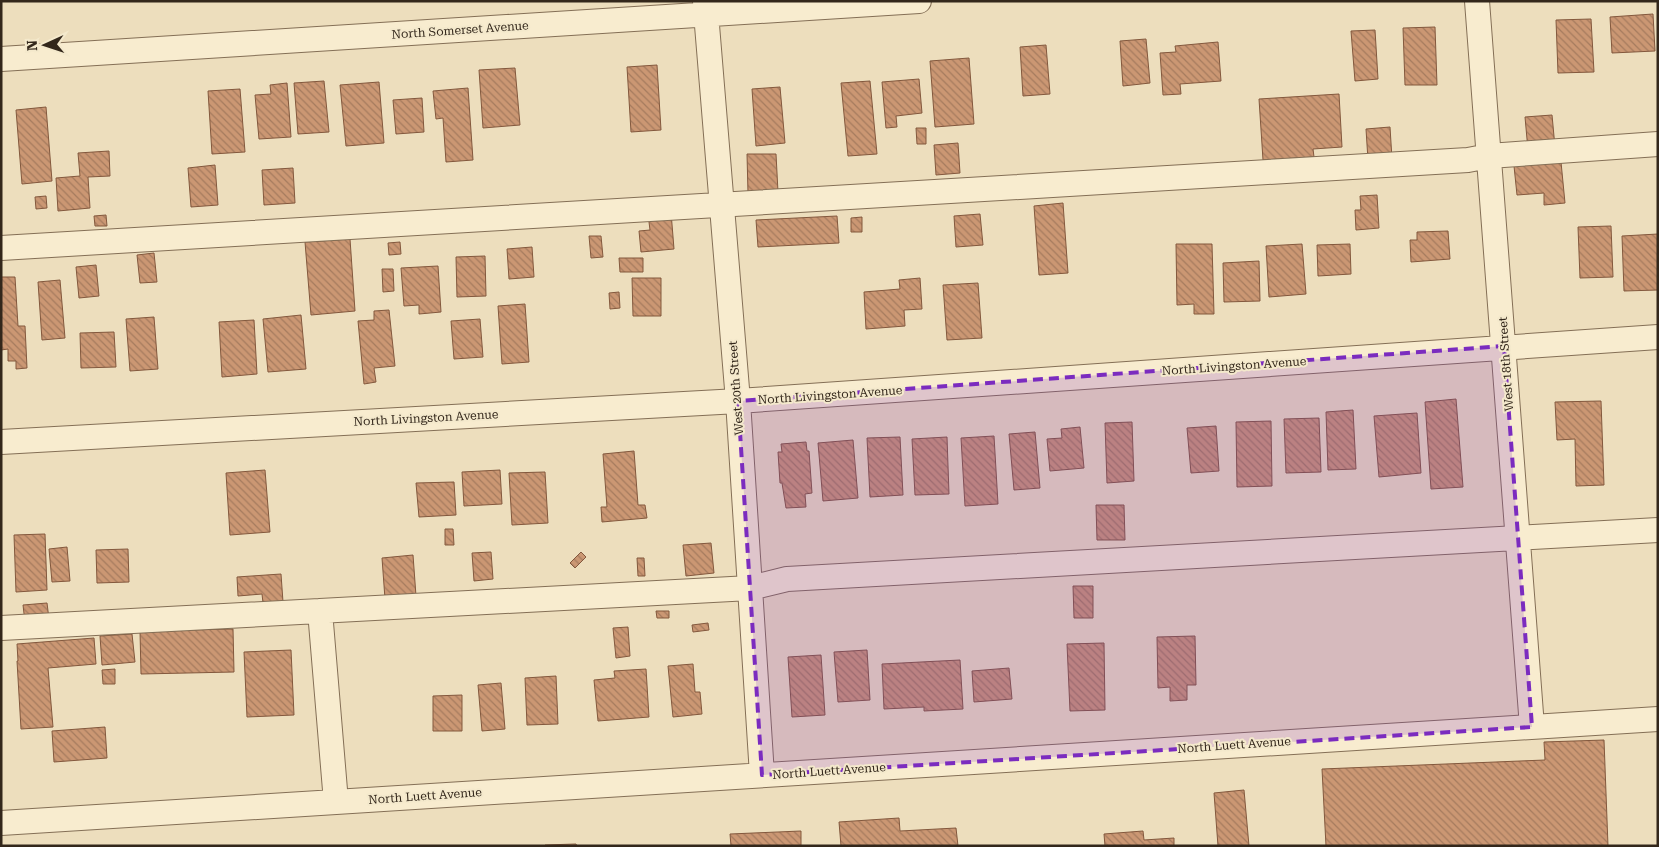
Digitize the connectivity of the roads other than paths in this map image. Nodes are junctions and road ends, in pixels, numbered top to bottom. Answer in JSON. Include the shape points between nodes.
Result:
{"nodes":[{"id":1,"x":920,"y":1,"type":"edge"},
{"id":2,"x":1477,"y":1,"type":"edge"},
{"id":3,"x":705,"y":8,"type":"edge"},
{"id":4,"x":1,"y":59,"type":"edge"},
{"id":5,"x":1658,"y":144,"type":"edge"},
{"id":6,"x":1489,"y":156,"type":"junction"},
{"id":7,"x":721,"y":206,"type":"junction"},
{"id":8,"x":1,"y":248,"type":"edge"},
{"id":9,"x":1658,"y":336,"type":"edge"},
{"id":10,"x":1504,"y":346,"type":"junction"},
{"id":11,"x":738,"y":402,"type":"junction"},
{"id":12,"x":1,"y":442,"type":"edge"},
{"id":13,"x":1658,"y":530,"type":"edge"},
{"id":14,"x":1519,"y":538,"type":"junction"},
{"id":15,"x":750,"y":588,"type":"junction"},
{"id":16,"x":320,"y":611,"type":"junction"},
{"id":17,"x":1,"y":628,"type":"edge"},
{"id":18,"x":1658,"y":719,"type":"edge"},
{"id":19,"x":1532,"y":727,"type":"junction"},
{"id":20,"x":762,"y":775,"type":"junction"},
{"id":21,"x":336,"y":802,"type":"junction"},
{"id":22,"x":1,"y":823,"type":"edge"}],
"edges":[{"from":1,"to":3,"type":"street","name":"North Somerset Avenue"},
{"from":2,"to":6,"type":"street","name":"West 18th Street"},
{"from":3,"to":4,"type":"street","name":"North Somerset Avenue"},
{"from":3,"to":7,"type":"street","name":"West 20th Street"},
{"from":5,"to":6,"type":"street"},
{"from":6,"to":7,"type":"street","via":[[1468,160]]},
{"from":6,"to":10,"type":"street","name":"West 18th Street"},
{"from":7,"to":8,"type":"street"},
{"from":7,"to":11,"type":"street","name":"West 20th Street"},
{"from":9,"to":10,"type":"street","name":"North Livingston Avenue"},
{"from":10,"to":11,"type":"street","name":"North Livingston Avenue"},
{"from":10,"to":14,"type":"street","name":"West 18th Street"},
{"from":11,"to":12,"type":"street","name":"North Livingston Avenue"},
{"from":11,"to":15,"type":"street","name":"West 20th Street"},
{"from":13,"to":14,"type":"street"},
{"from":14,"to":15,"type":"street","via":[[788,579]]},
{"from":14,"to":19,"type":"street","name":"West 18th Street"},
{"from":15,"to":16,"type":"street"},
{"from":15,"to":20,"type":"street","name":"West 20th Street"},
{"from":16,"to":17,"type":"street"},
{"from":16,"to":21,"type":"street"},
{"from":18,"to":19,"type":"street","name":"North Luett Avenue"},
{"from":19,"to":20,"type":"street","name":"North Luett Avenue"},
{"from":20,"to":21,"type":"street","name":"North Luett Avenue"},
{"from":21,"to":22,"type":"street","name":"North Luett Avenue"}]}
